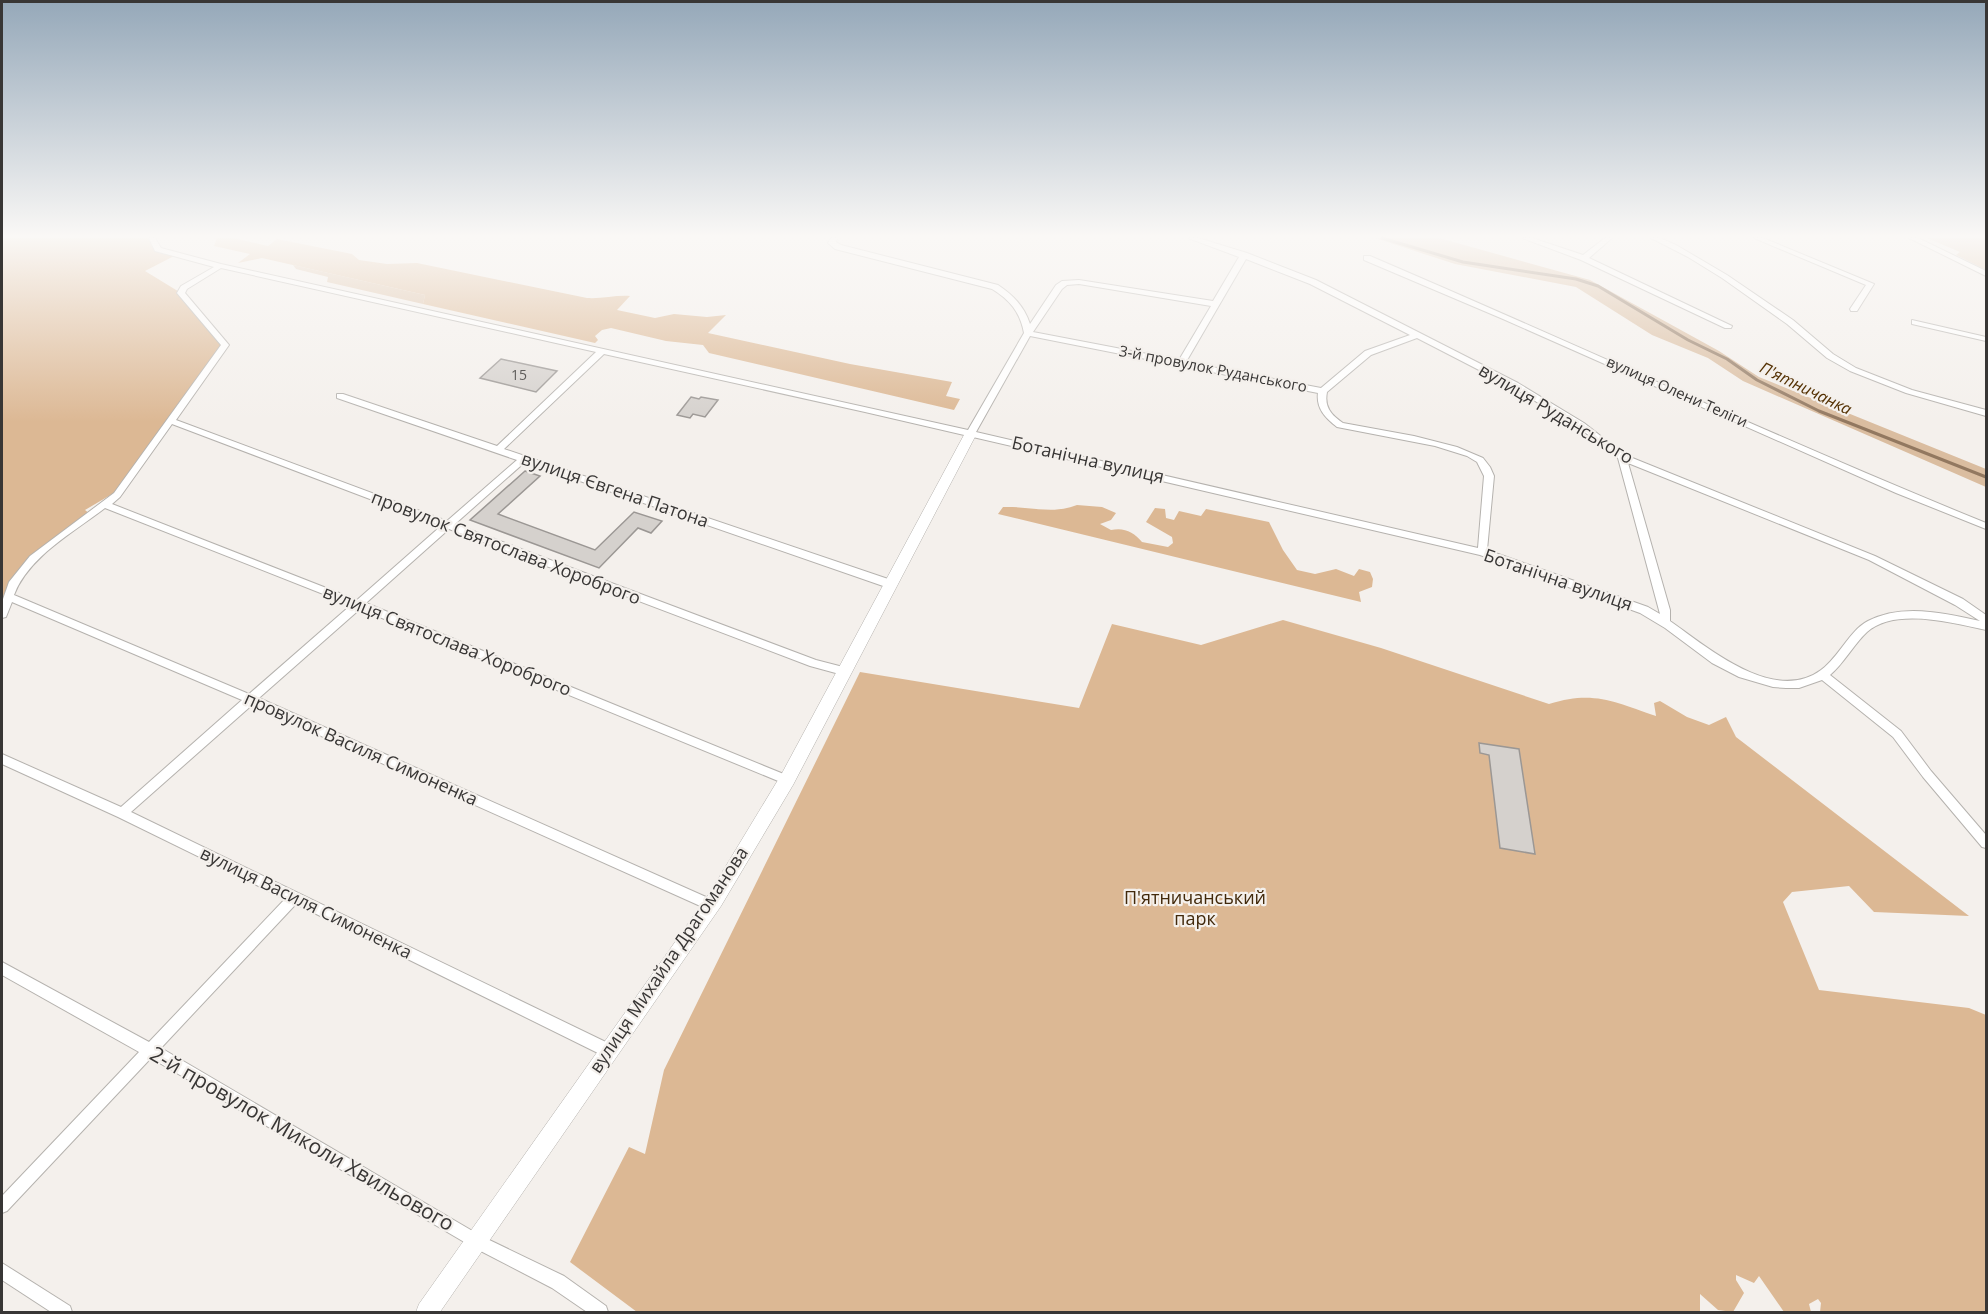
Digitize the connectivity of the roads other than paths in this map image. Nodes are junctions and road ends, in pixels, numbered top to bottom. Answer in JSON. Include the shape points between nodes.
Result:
{"nodes":[{"id":1,"x":186,"y":299,"type":"edge"},
{"id":2,"x":370,"y":299,"type":"edge"},
{"id":3,"x":1014,"y":299,"type":"edge"},
{"id":4,"x":1051,"y":299,"type":"edge"},
{"id":5,"x":1186,"y":299,"type":"edge"},
{"id":6,"x":1218,"y":299,"type":"edge"},
{"id":7,"x":1347,"y":299,"type":"edge"},
{"id":8,"x":1465,"y":299,"type":"edge"},
{"id":9,"x":1670,"y":299,"type":"edge"},
{"id":10,"x":1757,"y":299,"type":"edge"},
{"id":11,"x":1860,"y":299,"type":"edge"},
{"id":12,"x":1215,"y":304,"type":"junction"},
{"id":13,"x":1854,"y":309,"type":"dead end"},
{"id":14,"x":1915,"y":322,"type":"dead end"},
{"id":15,"x":1728,"y":327,"type":"dead end"},
{"id":16,"x":1028,"y":333,"type":"junction"},
{"id":17,"x":1417,"y":335,"type":"junction"},
{"id":18,"x":1986,"y":339,"type":"edge"},
{"id":19,"x":603,"y":351,"type":"junction"},
{"id":20,"x":1182,"y":362,"type":"junction"},
{"id":21,"x":1323,"y":391,"type":"junction"},
{"id":22,"x":340,"y":396,"type":"dead end"},
{"id":23,"x":1986,"y":413,"type":"edge"},
{"id":24,"x":171,"y":421,"type":"junction"},
{"id":25,"x":971,"y":433,"type":"junction"},
{"id":26,"x":498,"y":450,"type":"junction"},
{"id":27,"x":1622,"y":457,"type":"junction"},
{"id":28,"x":523,"y":459,"type":"junction"},
{"id":29,"x":106,"y":505,"type":"junction"},
{"id":30,"x":447,"y":526,"type":"junction"},
{"id":31,"x":1986,"y":526,"type":"edge"},
{"id":32,"x":1482,"y":552,"type":"junction"},
{"id":33,"x":890,"y":584,"type":"junction"},
{"id":34,"x":8,"y":596,"type":"junction"},
{"id":35,"x":358,"y":604,"type":"junction"},
{"id":36,"x":2,"y":614,"type":"edge"},
{"id":37,"x":1986,"y":620,"type":"edge"},
{"id":38,"x":1665,"y":621,"type":"junction"},
{"id":39,"x":1986,"y":626,"type":"edge"},
{"id":40,"x":843,"y":671,"type":"junction"},
{"id":41,"x":1824,"y":676,"type":"junction"},
{"id":42,"x":252,"y":700,"type":"junction"},
{"id":43,"x":2,"y":759,"type":"edge"},
{"id":44,"x":787,"y":780,"type":"junction"},
{"id":45,"x":122,"y":813,"type":"junction"},
{"id":46,"x":1986,"y":843,"type":"edge"},
{"id":47,"x":294,"y":897,"type":"junction"},
{"id":48,"x":711,"y":905,"type":"junction"},
{"id":49,"x":2,"y":968,"type":"edge"},
{"id":50,"x":150,"y":1050,"type":"junction"},
{"id":51,"x":609,"y":1051,"type":"junction"},
{"id":52,"x":2,"y":1206,"type":"edge"},
{"id":53,"x":476,"y":1241,"type":"junction"},
{"id":54,"x":2,"y":1271,"type":"edge"},
{"id":55,"x":64,"y":1312,"type":"edge"},
{"id":56,"x":427,"y":1312,"type":"edge"},
{"id":57,"x":600,"y":1312,"type":"edge"}],
"edges":[{"from":1,"to":24,"type":"street","via":[[225,345]]},
{"from":2,"to":19,"type":"street","name":"Ботанічна вулиця"},
{"from":3,"to":16,"type":"street","via":[[1024,315]]},
{"from":4,"to":16,"type":"street"},
{"from":5,"to":12,"type":"street"},
{"from":6,"to":12,"type":"street"},
{"from":7,"to":17,"type":"street","name":"вулиця Руданського"},
{"from":8,"to":31,"type":"street","name":"вулиця Олени Теліги"},
{"from":9,"to":15,"type":"street"},
{"from":10,"to":23,"type":"street","via":[[1838,362],[1909,391]]},
{"from":11,"to":13,"type":"street"},
{"from":12,"to":20,"type":"street"},
{"from":14,"to":18,"type":"street"},
{"from":16,"to":20,"type":"street","name":"3-й провулок Руданського"},
{"from":16,"to":25,"type":"street"},
{"from":17,"to":21,"type":"street","name":"3-й провулок Руданського","via":[[1368,353]]},
{"from":17,"to":27,"type":"street","name":"вулиця Руданського","via":[[1515,385],[1581,425]]},
{"from":19,"to":25,"type":"street","name":"Ботанічна вулиця"},
{"from":19,"to":26,"type":"street"},
{"from":20,"to":21,"type":"street","name":"3-й провулок Руданського"},
{"from":21,"to":32,"type":"street","via":[[1323,407],[1340,424],[1456,449],[1486,466],[1489,476]]},
{"from":22,"to":26,"type":"street","name":"вулиця Євгена Патона"},
{"from":24,"to":29,"type":"street"},
{"from":24,"to":30,"type":"street","name":"провулок Святослава Хороброго"},
{"from":25,"to":32,"type":"street","name":"Ботанічна вулиця"},
{"from":25,"to":33,"type":"street","name":"вулиця Михайла Драгоманова"},
{"from":26,"to":28,"type":"street","name":"вулиця Євгена Патона"},
{"from":27,"to":37,"type":"street","name":"вулиця Руданського","via":[[1872,558],[1925,583]]},
{"from":27,"to":38,"type":"street"},
{"from":28,"to":30,"type":"street"},
{"from":28,"to":33,"type":"street","name":"вулиця Євгена Патона"},
{"from":29,"to":34,"type":"street","via":[[33,558]]},
{"from":29,"to":35,"type":"street","name":"вулиця Святослава Хороброго"},
{"from":30,"to":35,"type":"street"},
{"from":30,"to":40,"type":"street","name":"провулок Святослава Хороброго"},
{"from":32,"to":38,"type":"street","name":"Ботанічна вулиця"},
{"from":33,"to":40,"type":"street","name":"вулиця Михайла Драгоманова"},
{"from":34,"to":36,"type":"street"},
{"from":34,"to":42,"type":"street","name":"провулок Василя Симоненка"},
{"from":35,"to":42,"type":"street"},
{"from":35,"to":44,"type":"street","name":"вулиця Святослава Хороброго"},
{"from":38,"to":41,"type":"street","name":"Ботанічна вулиця","via":[[1702,653],[1743,674],[1786,684]]},
{"from":39,"to":41,"type":"street","via":[[1940,617],[1886,619],[1860,633]]},
{"from":40,"to":44,"type":"street","name":"вулиця Михайла Драгоманова"},
{"from":41,"to":46,"type":"street","via":[[1897,734]]},
{"from":42,"to":45,"type":"street"},
{"from":42,"to":48,"type":"street","name":"провулок Василя Симоненка"},
{"from":43,"to":45,"type":"street","name":"вулиця Василя Симоненка"},
{"from":44,"to":48,"type":"street","name":"вулиця Михайла Драгоманова"},
{"from":45,"to":47,"type":"street","name":"вулиця Василя Симоненка"},
{"from":47,"to":50,"type":"street"},
{"from":47,"to":51,"type":"street","name":"вулиця Василя Симоненка"},
{"from":48,"to":51,"type":"street","name":"вулиця Михайла Драгоманова"},
{"from":49,"to":50,"type":"street","name":"2-й провулок Миколи Хвильового"},
{"from":50,"to":52,"type":"street"},
{"from":50,"to":53,"type":"street","name":"2-й провулок Миколи Хвильового"},
{"from":51,"to":53,"type":"street","name":"вулиця Михайла Драгоманова"},
{"from":53,"to":56,"type":"street","name":"вулиця Михайла Драгоманова"},
{"from":53,"to":57,"type":"street","name":"2-й провулок Миколи Хвильового","via":[[558,1282]]},
{"from":54,"to":55,"type":"street"}]}
